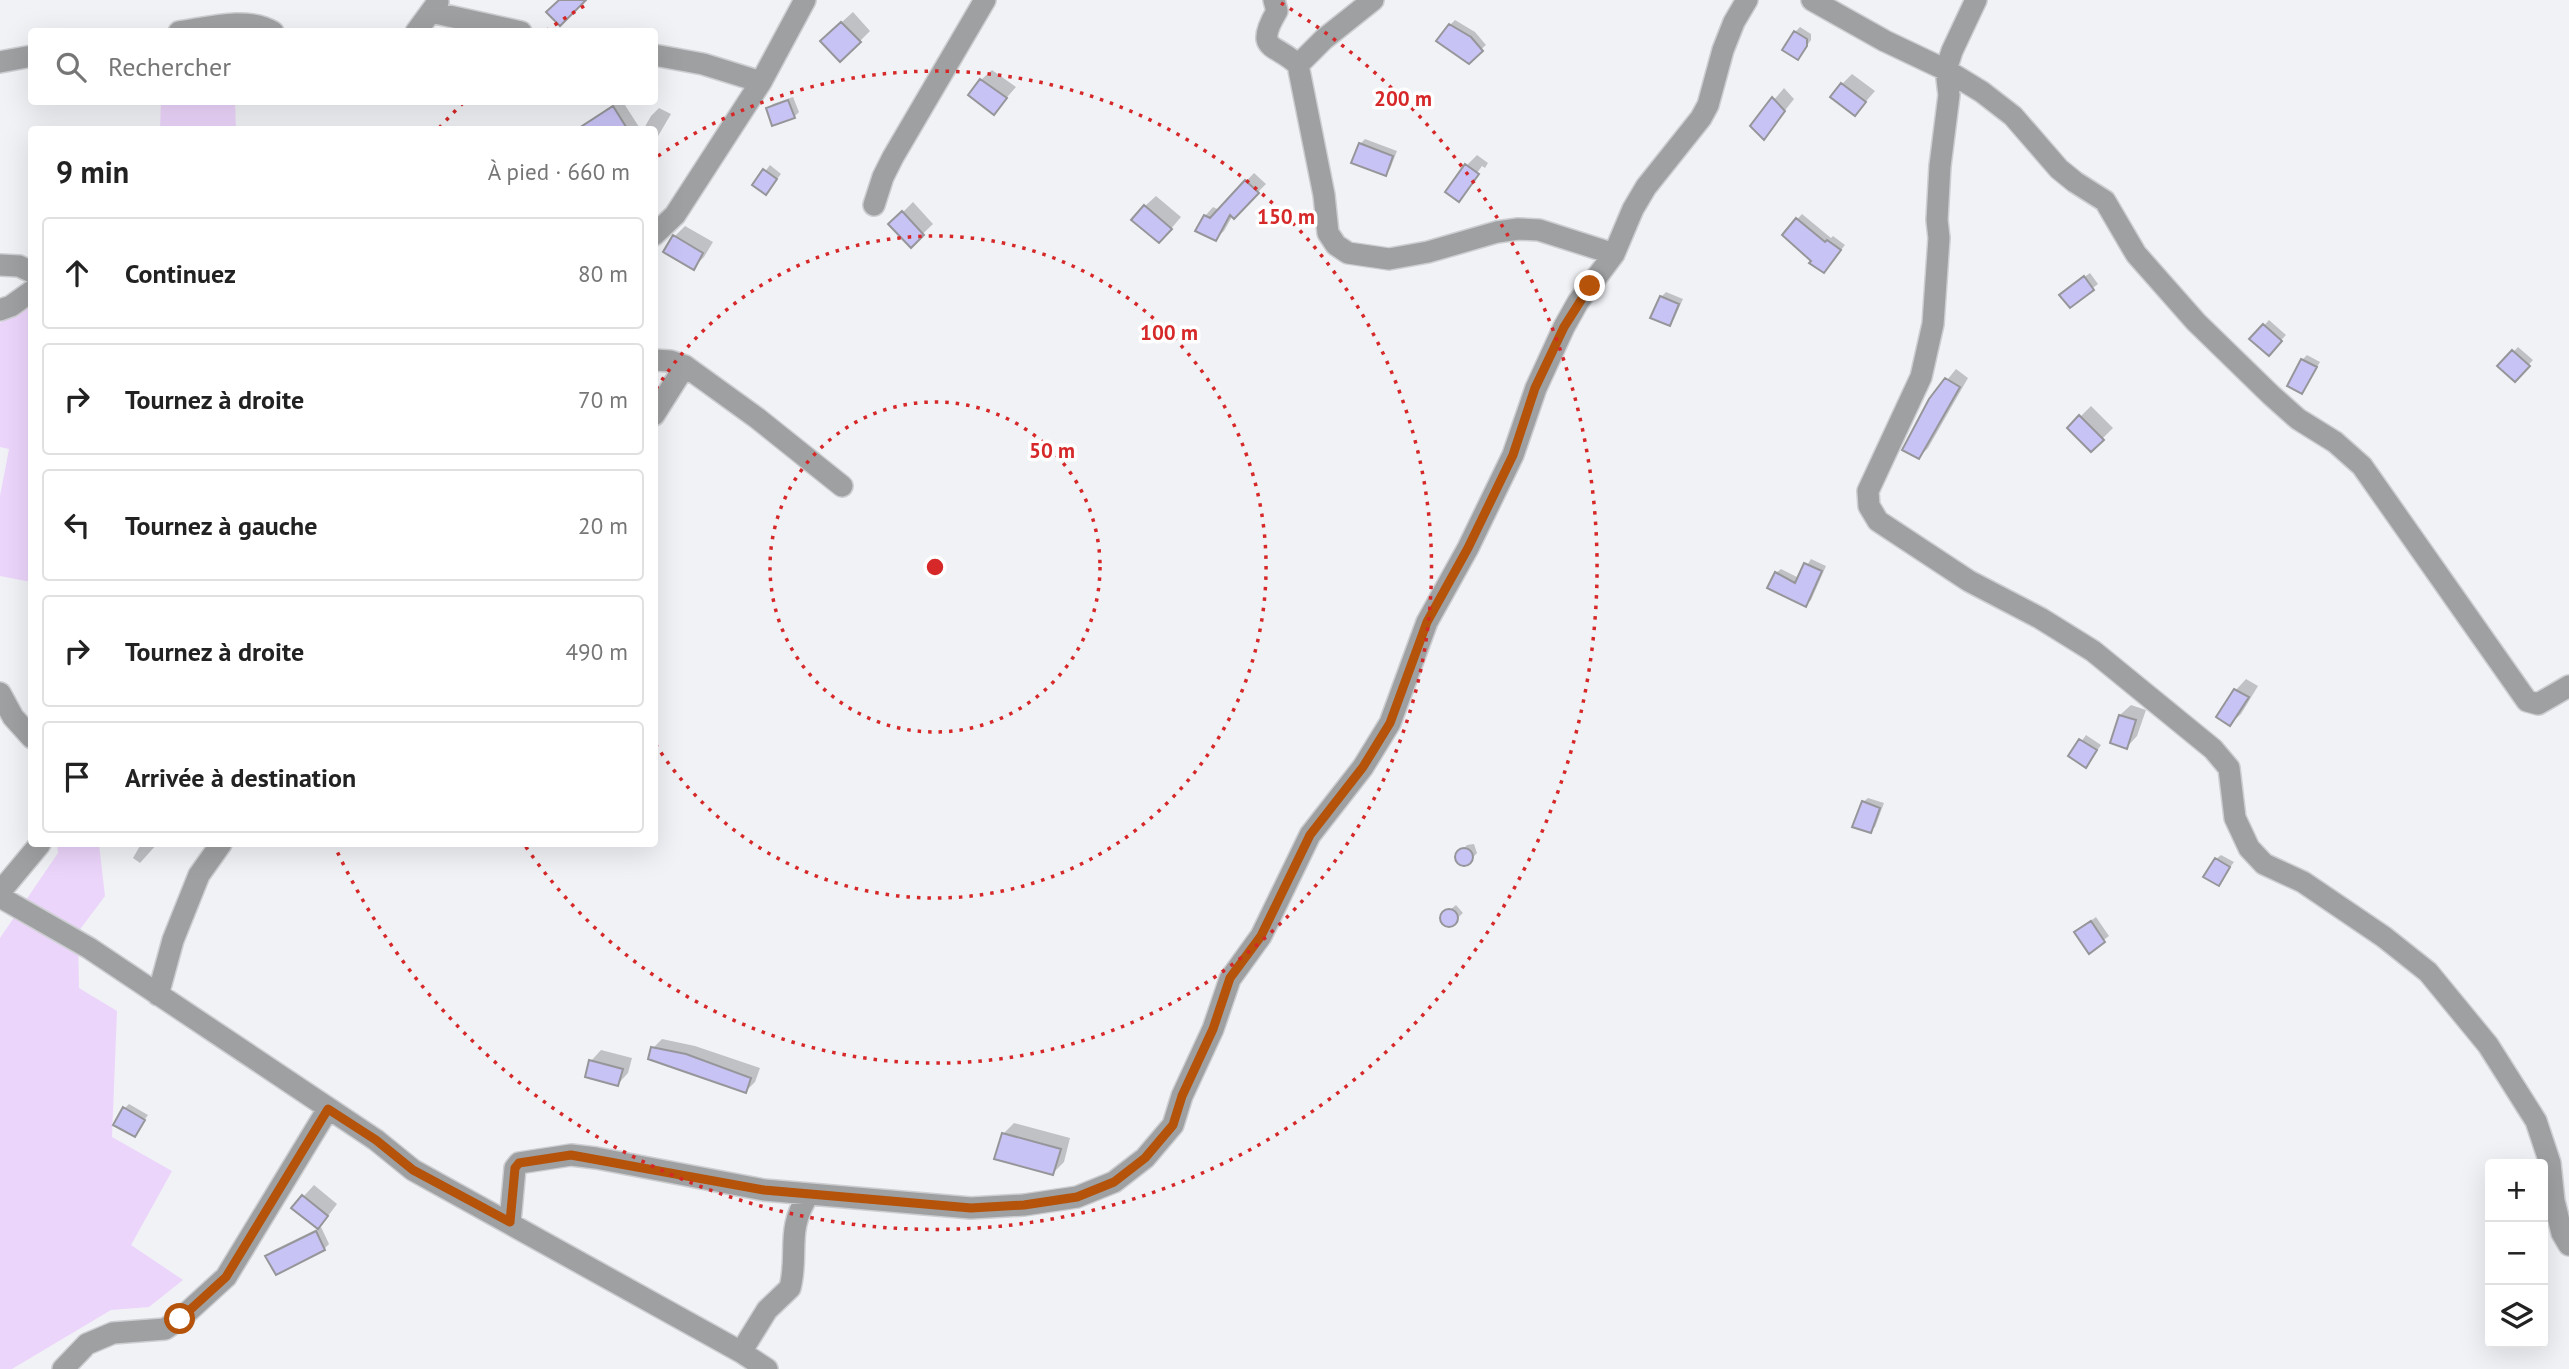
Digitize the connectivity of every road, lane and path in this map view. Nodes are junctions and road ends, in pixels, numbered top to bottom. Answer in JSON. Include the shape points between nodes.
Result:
{"nodes":[{"id":1,"x":805,"y":0,"type":"edge"},
{"id":2,"x":985,"y":0,"type":"edge"},
{"id":3,"x":1274,"y":0,"type":"edge"},
{"id":4,"x":1373,"y":0,"type":"edge"},
{"id":5,"x":1747,"y":0,"type":"edge"},
{"id":6,"x":1812,"y":0,"type":"edge"},
{"id":7,"x":1976,"y":0,"type":"edge"},
{"id":8,"x":435,"y":6,"type":"edge"},
{"id":9,"x":213,"y":28,"type":"edge"},
{"id":10,"x":265,"y":28,"type":"edge"},
{"id":11,"x":419,"y":28,"type":"edge"},
{"id":12,"x":508,"y":28,"type":"edge"},
{"id":13,"x":658,"y":56,"type":"edge"},
{"id":14,"x":28,"y":57,"type":"edge"},
{"id":15,"x":0,"y":62,"type":"edge"},
{"id":16,"x":1298,"y":65,"type":"junction"},
{"id":17,"x":1947,"y":70,"type":"junction"},
{"id":18,"x":761,"y":82,"type":"junction"},
{"id":19,"x":874,"y":205,"type":"dead end"},
{"id":20,"x":658,"y":231,"type":"edge"},
{"id":21,"x":1614,"y":254,"type":"junction"},
{"id":22,"x":0,"y":265,"type":"edge"},
{"id":23,"x":28,"y":270,"type":"edge"},
{"id":24,"x":28,"y":293,"type":"edge"},
{"id":25,"x":0,"y":310,"type":"edge"},
{"id":26,"x":658,"y":360,"type":"edge"},
{"id":27,"x":685,"y":366,"type":"junction"},
{"id":28,"x":658,"y":409,"type":"edge"},
{"id":29,"x":842,"y":486,"type":"dead end"},
{"id":30,"x":2569,"y":686,"type":"edge"},
{"id":31,"x":0,"y":693,"type":"edge"},
{"id":32,"x":28,"y":734,"type":"edge"},
{"id":33,"x":38,"y":847,"type":"edge"},
{"id":34,"x":219,"y":847,"type":"edge"},
{"id":35,"x":0,"y":895,"type":"edge"},
{"id":36,"x":158,"y":995,"type":"junction"},
{"id":37,"x":328,"y":1109,"type":"junction"},
{"id":38,"x":808,"y":1194,"type":"junction"},
{"id":39,"x":510,"y":1222,"type":"junction"},
{"id":40,"x":2569,"y":1245,"type":"edge"},
{"id":41,"x":741,"y":1352,"type":"junction"},
{"id":42,"x":63,"y":1369,"type":"edge"},
{"id":43,"x":767,"y":1369,"type":"edge"}],
"edges":[{"from":1,"to":18,"type":"street"},
{"from":2,"to":19,"type":"street","via":[[893,157]]},
{"from":3,"to":16,"type":"street","via":[[1277,11],[1266,30],[1268,43]]},
{"from":4,"to":16,"type":"street"},
{"from":5,"to":21,"type":"street","via":[[1723,50],[1708,105],[1646,187]]},
{"from":6,"to":17,"type":"street"},
{"from":7,"to":17,"type":"street"},
{"from":8,"to":11,"type":"street"},
{"from":8,"to":12,"type":"street"},
{"from":9,"to":10,"type":"street","via":[[247,24]]},
{"from":13,"to":18,"type":"street"},
{"from":14,"to":15,"type":"street"},
{"from":16,"to":21,"type":"street","via":[[1328,233],[1348,253],[1389,259],[1517,229],[1539,230]]},
{"from":17,"to":30,"type":"street","via":[[2013,116],[2059,169],[2105,201],[2136,254],[2196,322],[2298,419],[2362,466],[2527,701],[2538,704]]},
{"from":17,"to":40,"type":"street","via":[[1949,103],[1940,166],[1933,324],[1922,377],[1868,491],[1869,506],[1878,521],[1937,562],[2093,651],[2213,749],[2229,768],[2235,818],[2249,848],[2264,864],[2303,882],[2428,972],[2488,1045],[2536,1121],[2550,1163],[2562,1233]]},
{"from":18,"to":20,"type":"street","via":[[675,215]]},
{"from":21,"to":38,"type":"street","via":[[1564,327],[1535,388],[1513,455],[1427,622],[1390,723],[1363,767],[1310,835],[1261,936],[1230,978],[1173,1125],[1145,1158],[1114,1182],[1077,1197],[1024,1205],[971,1208]]},
{"from":22,"to":23,"type":"street"},
{"from":24,"to":25,"type":"street"},
{"from":26,"to":27,"type":"street"},
{"from":27,"to":28,"type":"street"},
{"from":27,"to":29,"type":"street"},
{"from":31,"to":32,"type":"street"},
{"from":33,"to":35,"type":"street"},
{"from":34,"to":36,"type":"street","via":[[199,875],[173,940]]},
{"from":35,"to":36,"type":"street","via":[[89,947]]},
{"from":36,"to":37,"type":"street"},
{"from":37,"to":39,"type":"street","via":[[413,1170]]},
{"from":37,"to":42,"type":"street","via":[[226,1277],[165,1329],[113,1333],[87,1344]]},
{"from":38,"to":39,"type":"street","via":[[571,1155],[519,1163]]},
{"from":38,"to":41,"type":"street","via":[[793,1233],[790,1288],[767,1310]]},
{"from":39,"to":41,"type":"street"},
{"from":41,"to":43,"type":"street"}]}
